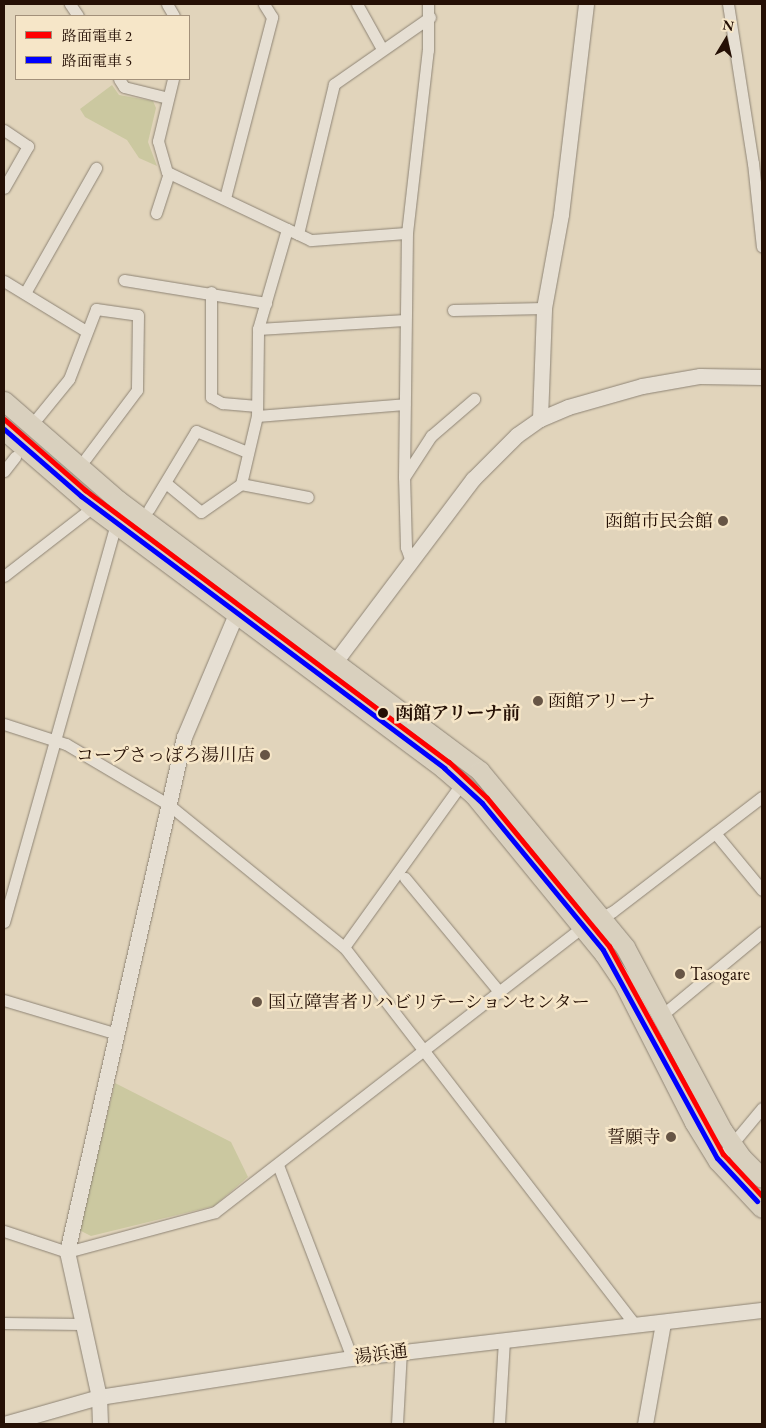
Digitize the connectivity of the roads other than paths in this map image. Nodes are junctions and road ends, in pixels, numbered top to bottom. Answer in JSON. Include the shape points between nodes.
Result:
{"nodes":[{"id":1,"x":70,"y":4,"type":"edge"},
{"id":2,"x":167,"y":4,"type":"edge"},
{"id":3,"x":264,"y":4,"type":"edge"},
{"id":4,"x":357,"y":4,"type":"edge"},
{"id":5,"x":428,"y":4,"type":"edge"},
{"id":6,"x":586,"y":4,"type":"edge"},
{"id":7,"x":728,"y":4,"type":"edge"},
{"id":8,"x":77,"y":15,"type":"edge"},
{"id":9,"x":173,"y":15,"type":"edge"},
{"id":10,"x":430,"y":17,"type":"junction"},
{"id":11,"x":382,"y":49,"type":"junction"},
{"id":12,"x":120,"y":80,"type":"edge"},
{"id":13,"x":173,"y":80,"type":"edge"},
{"id":14,"x":168,"y":98,"type":"junction"},
{"id":15,"x":4,"y":130,"type":"edge"},
{"id":16,"x":758,"y":163,"type":"edge"},
{"id":17,"x":96,"y":168,"type":"dead end"},
{"id":18,"x":168,"y":173,"type":"junction"},
{"id":19,"x":4,"y":188,"type":"edge"},
{"id":20,"x":225,"y":198,"type":"junction"},
{"id":21,"x":156,"y":213,"type":"dead end"},
{"id":22,"x":286,"y":229,"type":"junction"},
{"id":23,"x":407,"y":233,"type":"junction"},
{"id":24,"x":298,"y":234,"type":"junction"},
{"id":25,"x":762,"y":247,"type":"edge"},
{"id":26,"x":4,"y":280,"type":"edge"},
{"id":27,"x":124,"y":280,"type":"dead end"},
{"id":28,"x":211,"y":292,"type":"junction"},
{"id":29,"x":25,"y":293,"type":"junction"},
{"id":30,"x":266,"y":303,"type":"junction"},
{"id":31,"x":544,"y":308,"type":"junction"},
{"id":32,"x":453,"y":310,"type":"dead end"},
{"id":33,"x":405,"y":320,"type":"junction"},
{"id":34,"x":258,"y":329,"type":"junction"},
{"id":35,"x":86,"y":331,"type":"junction"},
{"id":36,"x":762,"y":377,"type":"edge"},
{"id":37,"x":474,"y":399,"type":"dead end"},
{"id":38,"x":4,"y":401,"type":"edge"},
{"id":39,"x":405,"y":404,"type":"junction"},
{"id":40,"x":257,"y":411,"type":"junction"},
{"id":41,"x":38,"y":417,"type":"dead end"},
{"id":42,"x":540,"y":419,"type":"junction"},
{"id":43,"x":4,"y":430,"type":"edge"},
{"id":44,"x":247,"y":452,"type":"junction"},
{"id":45,"x":15,"y":457,"type":"dead end"},
{"id":46,"x":86,"y":458,"type":"dead end"},
{"id":47,"x":4,"y":471,"type":"edge"},
{"id":48,"x":404,"y":477,"type":"junction"},
{"id":49,"x":167,"y":484,"type":"junction"},
{"id":50,"x":241,"y":484,"type":"junction"},
{"id":51,"x":308,"y":497,"type":"dead end"},
{"id":52,"x":93,"y":508,"type":"junction"},
{"id":53,"x":140,"y":509,"type":"junction"},
{"id":54,"x":116,"y":524,"type":"junction"},
{"id":55,"x":411,"y":561,"type":"junction"},
{"id":56,"x":4,"y":576,"type":"edge"},
{"id":57,"x":249,"y":597,"type":"junction"},
{"id":58,"x":236,"y":614,"type":"junction"},
{"id":59,"x":335,"y":661,"type":"junction"},
{"id":60,"x":322,"y":678,"type":"junction"},
{"id":61,"x":4,"y":724,"type":"edge"},
{"id":62,"x":56,"y":740,"type":"junction"},
{"id":63,"x":462,"y":783,"type":"junction"},
{"id":64,"x":762,"y":797,"type":"edge"},
{"id":65,"x":169,"y":805,"type":"junction"},
{"id":66,"x":716,"y":832,"type":"junction"},
{"id":67,"x":405,"y":878,"type":"dead end"},
{"id":68,"x":8,"y":888,"type":"edge"},
{"id":69,"x":762,"y":890,"type":"edge"},
{"id":70,"x":602,"y":918,"type":"junction"},
{"id":71,"x":4,"y":922,"type":"edge"},
{"id":72,"x":582,"y":927,"type":"junction"},
{"id":73,"x":762,"y":932,"type":"edge"},
{"id":74,"x":344,"y":947,"type":"junction"},
{"id":75,"x":500,"y":993,"type":"junction"},
{"id":76,"x":4,"y":1000,"type":"edge"},
{"id":77,"x":662,"y":1015,"type":"junction"},
{"id":78,"x":116,"y":1034,"type":"junction"},
{"id":79,"x":425,"y":1051,"type":"junction"},
{"id":80,"x":762,"y":1108,"type":"edge"},
{"id":81,"x":732,"y":1144,"type":"junction"},
{"id":82,"x":718,"y":1161,"type":"junction"},
{"id":83,"x":278,"y":1165,"type":"junction"},
{"id":84,"x":762,"y":1178,"type":"edge"},
{"id":85,"x":762,"y":1208,"type":"edge"},
{"id":86,"x":4,"y":1231,"type":"edge"},
{"id":87,"x":67,"y":1252,"type":"junction"},
{"id":88,"x":762,"y":1310,"type":"edge"},
{"id":89,"x":4,"y":1323,"type":"edge"},
{"id":90,"x":663,"y":1323,"type":"junction"},
{"id":91,"x":81,"y":1324,"type":"junction"},
{"id":92,"x":636,"y":1326,"type":"junction"},
{"id":93,"x":504,"y":1341,"type":"junction"},
{"id":94,"x":401,"y":1351,"type":"junction"},
{"id":95,"x":352,"y":1358,"type":"junction"},
{"id":96,"x":99,"y":1397,"type":"junction"},
{"id":97,"x":4,"y":1424,"type":"edge"},
{"id":98,"x":100,"y":1424,"type":"edge"},
{"id":99,"x":397,"y":1424,"type":"edge"},
{"id":100,"x":499,"y":1424,"type":"edge"},
{"id":101,"x":645,"y":1424,"type":"edge"}],
"edges":[{"from":1,"to":8,"type":"street"},
{"from":2,"to":9,"type":"street"},
{"from":3,"to":20,"type":"street","via":[[272,17]]},
{"from":4,"to":11,"type":"street"},
{"from":5,"to":10,"type":"street"},
{"from":6,"to":31,"type":"street","via":[[561,214]]},
{"from":7,"to":16,"type":"street"},
{"from":10,"to":11,"type":"street"},
{"from":10,"to":23,"type":"street"},
{"from":11,"to":24,"type":"street","via":[[334,84]]},
{"from":12,"to":14,"type":"street","via":[[124,87]]},
{"from":13,"to":14,"type":"street"},
{"from":14,"to":18,"type":"street","via":[[158,141]]},
{"from":15,"to":19,"type":"street","via":[[28,146]]},
{"from":16,"to":25,"type":"street"},
{"from":17,"to":29,"type":"street"},
{"from":18,"to":20,"type":"street"},
{"from":18,"to":21,"type":"street"},
{"from":20,"to":22,"type":"street"},
{"from":22,"to":24,"type":"street"},
{"from":22,"to":30,"type":"street"},
{"from":23,"to":24,"type":"street","via":[[311,240]]},
{"from":23,"to":33,"type":"street"},
{"from":26,"to":29,"type":"street"},
{"from":27,"to":28,"type":"street"},
{"from":28,"to":30,"type":"street"},
{"from":28,"to":40,"type":"street","via":[[212,397],[222,404]]},
{"from":29,"to":35,"type":"street"},
{"from":30,"to":34,"type":"street"},
{"from":31,"to":32,"type":"street"},
{"from":31,"to":42,"type":"street"},
{"from":33,"to":34,"type":"street"},
{"from":33,"to":39,"type":"street"},
{"from":34,"to":40,"type":"street"},
{"from":35,"to":41,"type":"street","via":[[69,378]]},
{"from":35,"to":46,"type":"street","via":[[96,309],[138,315],[137,390]]},
{"from":36,"to":42,"type":"street","via":[[723,374],[679,378],[590,399]]},
{"from":37,"to":48,"type":"street","via":[[431,436]]},
{"from":38,"to":53,"type":"main road"},
{"from":39,"to":40,"type":"street"},
{"from":39,"to":48,"type":"street"},
{"from":40,"to":44,"type":"street"},
{"from":42,"to":55,"type":"street","via":[[517,434],[486,463]]},
{"from":43,"to":52,"type":"main road"},
{"from":44,"to":49,"type":"street","via":[[196,431]]},
{"from":44,"to":50,"type":"street"},
{"from":45,"to":47,"type":"street"},
{"from":48,"to":55,"type":"street","via":[[406,546]]},
{"from":49,"to":50,"type":"street","via":[[202,512]]},
{"from":49,"to":53,"type":"street"},
{"from":50,"to":51,"type":"street"},
{"from":52,"to":54,"type":"main road"},
{"from":52,"to":56,"type":"street"},
{"from":53,"to":54,"type":"street"},
{"from":53,"to":57,"type":"main road"},
{"from":54,"to":58,"type":"main road"},
{"from":54,"to":62,"type":"street"},
{"from":55,"to":59,"type":"street"},
{"from":57,"to":58,"type":"street"},
{"from":57,"to":59,"type":"main road"},
{"from":58,"to":60,"type":"main road"},
{"from":58,"to":65,"type":"street","via":[[184,737]]},
{"from":59,"to":60,"type":"street"},
{"from":59,"to":70,"type":"main road","via":[[480,771]]},
{"from":60,"to":63,"type":"main road"},
{"from":61,"to":62,"type":"street"},
{"from":62,"to":65,"type":"street"},
{"from":62,"to":68,"type":"street"},
{"from":63,"to":72,"type":"main road"},
{"from":63,"to":74,"type":"street"},
{"from":64,"to":66,"type":"street"},
{"from":65,"to":74,"type":"street"},
{"from":65,"to":78,"type":"street"},
{"from":66,"to":69,"type":"street"},
{"from":66,"to":70,"type":"street"},
{"from":67,"to":75,"type":"street"},
{"from":68,"to":71,"type":"street"},
{"from":70,"to":72,"type":"street"},
{"from":70,"to":77,"type":"main road","via":[[632,958]]},
{"from":72,"to":75,"type":"street"},
{"from":72,"to":82,"type":"main road","via":[[624,984],[694,1122]]},
{"from":73,"to":77,"type":"street"},
{"from":74,"to":79,"type":"street"},
{"from":75,"to":79,"type":"street"},
{"from":76,"to":78,"type":"street"},
{"from":77,"to":81,"type":"main road"},
{"from":78,"to":87,"type":"street"},
{"from":79,"to":83,"type":"street"},
{"from":79,"to":92,"type":"street"},
{"from":80,"to":81,"type":"street"},
{"from":81,"to":82,"type":"street"},
{"from":81,"to":84,"type":"main road"},
{"from":82,"to":85,"type":"main road"},
{"from":83,"to":87,"type":"street","via":[[216,1212]]},
{"from":83,"to":95,"type":"street"},
{"from":86,"to":87,"type":"street"},
{"from":87,"to":91,"type":"street"},
{"from":88,"to":90,"type":"street","name":"湯浜通"},
{"from":89,"to":91,"type":"street"},
{"from":90,"to":92,"type":"street","name":"湯浜通"},
{"from":90,"to":101,"type":"street"},
{"from":91,"to":96,"type":"street"},
{"from":92,"to":93,"type":"street","name":"湯浜通"},
{"from":93,"to":94,"type":"street","name":"湯浜通"},
{"from":93,"to":100,"type":"street"},
{"from":94,"to":95,"type":"street","name":"湯浜通"},
{"from":94,"to":99,"type":"street"},
{"from":95,"to":96,"type":"street","name":"湯浜通"},
{"from":96,"to":97,"type":"street","name":"湯浜通"},
{"from":96,"to":98,"type":"street"}]}
